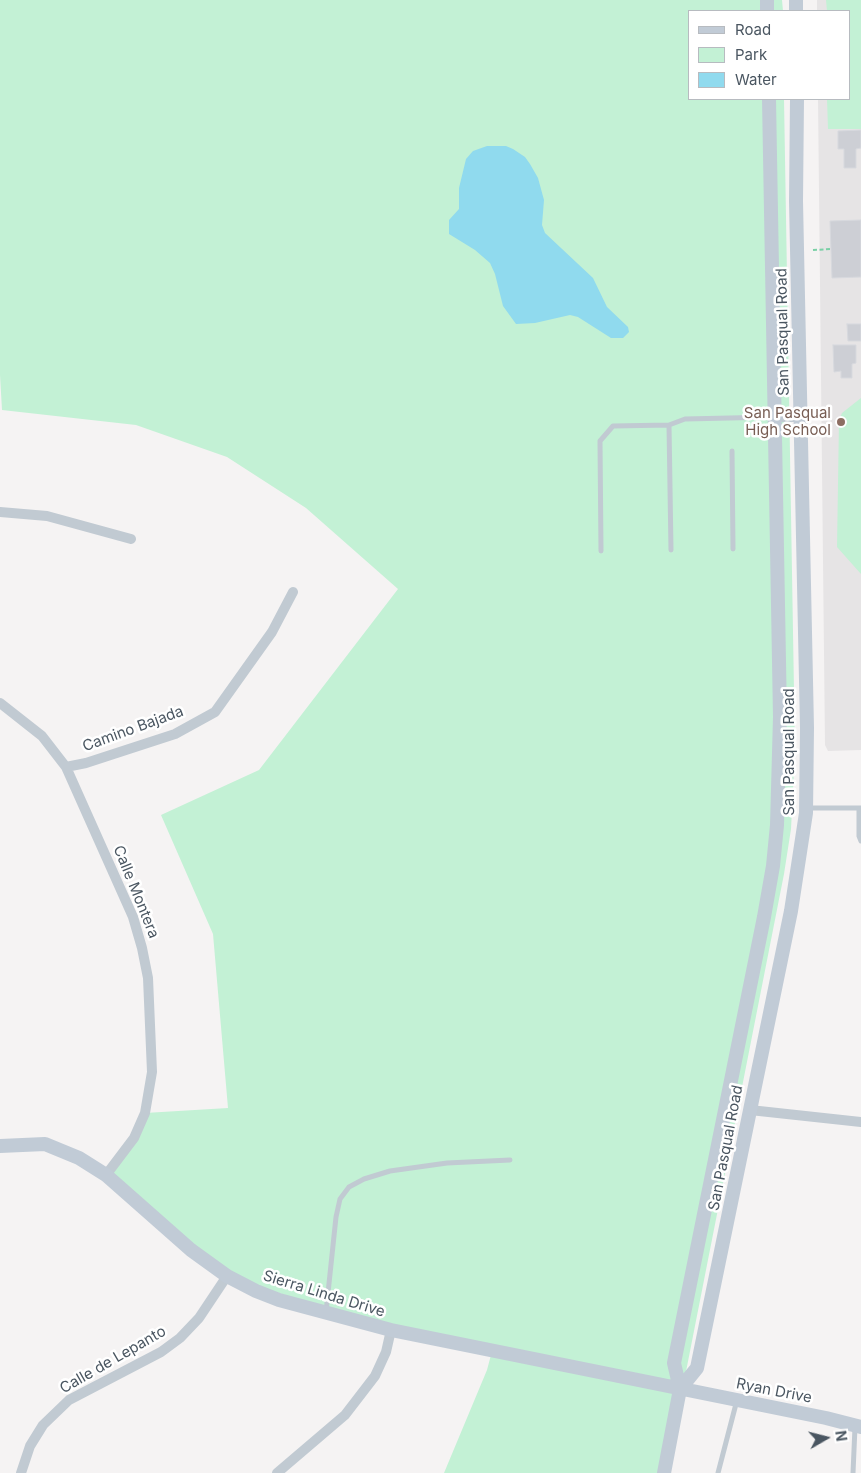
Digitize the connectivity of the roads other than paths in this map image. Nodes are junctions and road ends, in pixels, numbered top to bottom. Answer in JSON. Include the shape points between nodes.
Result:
{"nodes":[{"id":1,"x":769,"y":100,"type":"edge"},
{"id":2,"x":797,"y":100,"type":"edge"},
{"id":3,"x":775,"y":417,"type":"junction"},
{"id":4,"x":801,"y":417,"type":"junction"},
{"id":5,"x":669,"y":425,"type":"junction"},
{"id":6,"x":732,"y":451,"type":"dead end"},
{"id":7,"x":0,"y":512,"type":"edge"},
{"id":8,"x":130,"y":539,"type":"dead end"},
{"id":9,"x":733,"y":549,"type":"dead end"},
{"id":10,"x":671,"y":550,"type":"dead end"},
{"id":11,"x":601,"y":551,"type":"dead end"},
{"id":12,"x":293,"y":592,"type":"dead end"},
{"id":13,"x":0,"y":703,"type":"edge"},
{"id":14,"x":66,"y":767,"type":"junction"},
{"id":15,"x":806,"y":808,"type":"junction"},
{"id":16,"x":860,"y":808,"type":"edge"},
{"id":17,"x":861,"y":841,"type":"edge"},
{"id":18,"x":750,"y":1110,"type":"junction"},
{"id":19,"x":861,"y":1122,"type":"edge"},
{"id":20,"x":0,"y":1146,"type":"edge"},
{"id":21,"x":510,"y":1160,"type":"dead end"},
{"id":22,"x":106,"y":1175,"type":"junction"},
{"id":23,"x":227,"y":1276,"type":"junction"},
{"id":24,"x":326,"y":1312,"type":"junction"},
{"id":25,"x":391,"y":1330,"type":"junction"},
{"id":26,"x":680,"y":1389,"type":"junction"},
{"id":27,"x":737,"y":1400,"type":"junction"},
{"id":28,"x":858,"y":1425,"type":"edge"},
{"id":29,"x":281,"y":1472,"type":"edge"},
{"id":30,"x":21,"y":1473,"type":"edge"},
{"id":31,"x":664,"y":1473,"type":"edge"},
{"id":32,"x":718,"y":1473,"type":"edge"},
{"id":33,"x":853,"y":1473,"type":"edge"}],
"edges":[{"from":1,"to":3,"type":"main road","name":"San Pasqual Road"},
{"from":2,"to":4,"type":"main road","name":"San Pasqual Road"},
{"from":3,"to":4,"type":"street"},
{"from":3,"to":5,"type":"lane","via":[[685,419]]},
{"from":3,"to":26,"type":"main road","name":"San Pasqual Road","via":[[780,717],[776,842],[764,918],[674,1363]]},
{"from":4,"to":15,"type":"main road","name":"San Pasqual Road"},
{"from":5,"to":10,"type":"lane"},
{"from":5,"to":11,"type":"lane","via":[[613,426],[600,441]]},
{"from":6,"to":9,"type":"lane"},
{"from":7,"to":8,"type":"street","via":[[47,516]]},
{"from":12,"to":14,"type":"street","name":"Camino Bajada","via":[[272,632],[215,712],[175,734],[86,764]]},
{"from":13,"to":14,"type":"street","name":"Calle Montera","via":[[42,736]]},
{"from":14,"to":22,"type":"street","name":"Calle Montera","via":[[132,916],[148,978],[152,1072],[145,1113],[134,1138]]},
{"from":15,"to":16,"type":"lane"},
{"from":15,"to":18,"type":"main road","name":"San Pasqual Road","via":[[802,851]]},
{"from":16,"to":17,"type":"lane","via":[[858,836]]},
{"from":18,"to":19,"type":"street"},
{"from":18,"to":26,"type":"main road","name":"San Pasqual Road","via":[[697,1368]]},
{"from":20,"to":22,"type":"main road","name":"Sierra Linda Drive","via":[[45,1144],[79,1158]]},
{"from":21,"to":24,"type":"lane","via":[[390,1171],[349,1187],[340,1199],[336,1217]]},
{"from":22,"to":23,"type":"main road","name":"Sierra Linda Drive","via":[[191,1250]]},
{"from":23,"to":24,"type":"main road","name":"Sierra Linda Drive","via":[[264,1294]]},
{"from":23,"to":30,"type":"street","name":"Calle de Lepanto","via":[[199,1318],[180,1338],[161,1352],[70,1400],[43,1425],[30,1446]]},
{"from":24,"to":25,"type":"main road","name":"Sierra Linda Drive"},
{"from":25,"to":26,"type":"main road","name":"Sierra Linda Drive"},
{"from":25,"to":29,"type":"street","via":[[386,1352],[375,1376],[345,1415]]},
{"from":26,"to":27,"type":"main road","name":"Ryan Drive"},
{"from":26,"to":31,"type":"main road","name":"San Pasqual Road"},
{"from":27,"to":28,"type":"main road","name":"Ryan Drive"},
{"from":27,"to":32,"type":"lane"},
{"from":28,"to":33,"type":"lane"}]}
